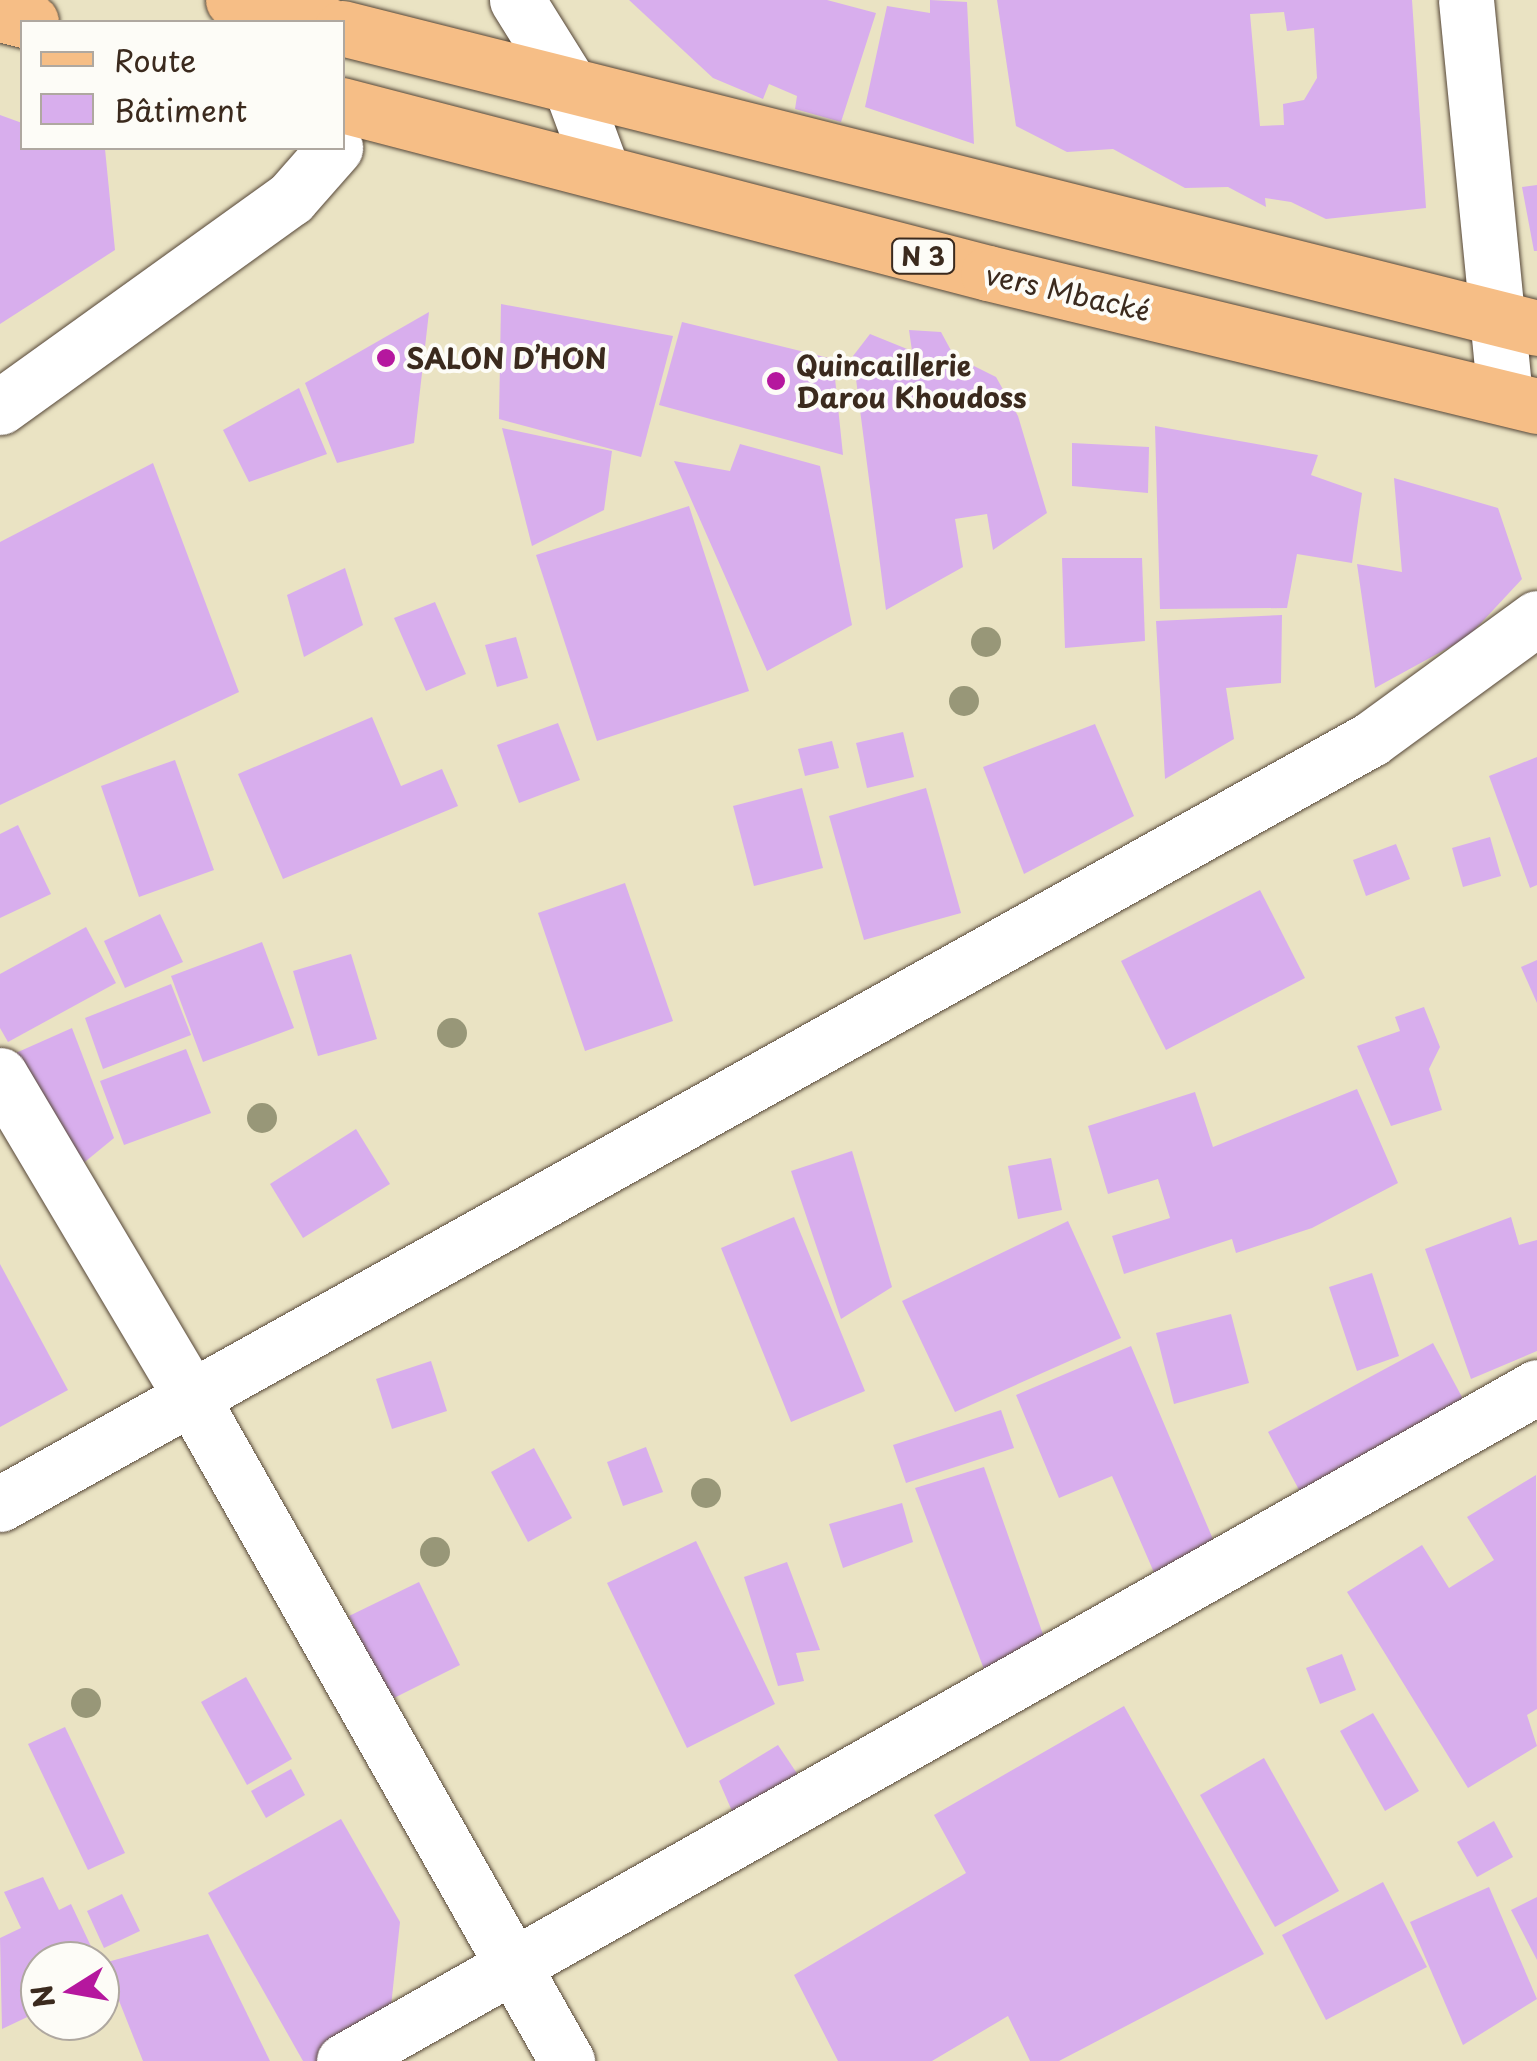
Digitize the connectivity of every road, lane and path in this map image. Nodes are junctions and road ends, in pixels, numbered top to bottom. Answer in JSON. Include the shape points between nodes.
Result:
{"nodes":[{"id":1,"x":233,"y":0,"type":"edge"},
{"id":2,"x":517,"y":0,"type":"edge"},
{"id":3,"x":1466,"y":0,"type":"edge"},
{"id":4,"x":314,"y":20,"type":"edge"},
{"id":5,"x":345,"y":29,"type":"edge"},
{"id":6,"x":570,"y":84,"type":"junction"},
{"id":7,"x":345,"y":122,"type":"edge"},
{"id":8,"x":324,"y":150,"type":"edge"},
{"id":9,"x":602,"y":171,"type":"junction"},
{"id":10,"x":1519,"y":322,"type":"edge"},
{"id":11,"x":1521,"y":401,"type":"edge"},
{"id":12,"x":0,"y":408,"type":"edge"},
{"id":13,"x":1537,"y":618,"type":"edge"},
{"id":14,"x":0,"y":1075,"type":"edge"},
{"id":15,"x":1537,"y":1387,"type":"edge"},
{"id":16,"x":190,"y":1393,"type":"junction"},
{"id":17,"x":0,"y":1504,"type":"edge"},
{"id":18,"x":518,"y":1964,"type":"junction"},
{"id":19,"x":344,"y":2061,"type":"edge"},
{"id":20,"x":567,"y":2061,"type":"edge"}],
"edges":[{"from":1,"to":4,"type":"main road"},
{"from":2,"to":6,"type":"street"},
{"from":3,"to":10,"type":"street"},
{"from":5,"to":6,"type":"main road"},
{"from":6,"to":9,"type":"street"},
{"from":6,"to":10,"type":"main road"},
{"from":7,"to":9,"type":"main road","name":"vers Mbacké","number":"N 3"},
{"from":8,"to":12,"type":"street","via":[[291,198]]},
{"from":9,"to":11,"type":"main road","name":"vers Mbacké","number":"N 3","via":[[988,273]]},
{"from":10,"to":11,"type":"street"},
{"from":13,"to":16,"type":"street","via":[[1370,739]]},
{"from":14,"to":16,"type":"street"},
{"from":15,"to":18,"type":"street"},
{"from":16,"to":17,"type":"street"},
{"from":16,"to":18,"type":"street"},
{"from":18,"to":19,"type":"street"},
{"from":18,"to":20,"type":"street"}]}
